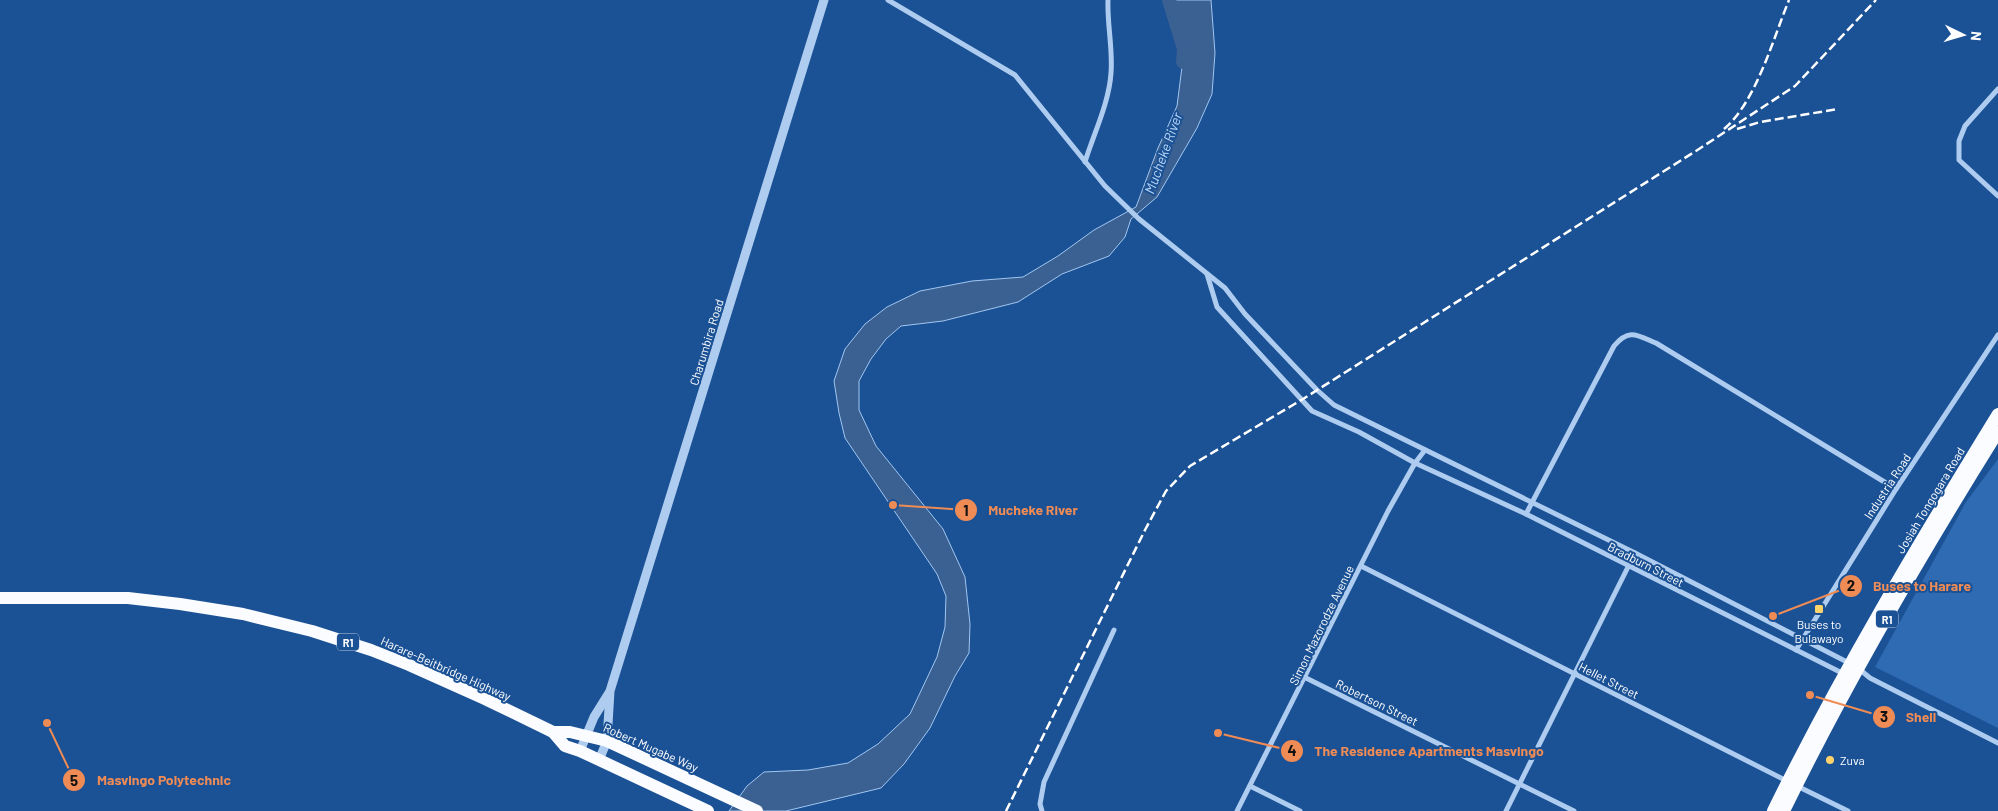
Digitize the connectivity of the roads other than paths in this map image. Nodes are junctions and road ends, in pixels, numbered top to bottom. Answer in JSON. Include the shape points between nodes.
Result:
{"nodes":[{"id":1,"x":824,"y":0,"type":"edge"},
{"id":2,"x":888,"y":0,"type":"edge"},
{"id":3,"x":1108,"y":0,"type":"edge"},
{"id":4,"x":1998,"y":89,"type":"edge"},
{"id":5,"x":1085,"y":162,"type":"junction"},
{"id":6,"x":1998,"y":196,"type":"edge"},
{"id":7,"x":1207,"y":273,"type":"junction"},
{"id":8,"x":1998,"y":335,"type":"edge"},
{"id":9,"x":1998,"y":414,"type":"edge"},
{"id":10,"x":1998,"y":432,"type":"edge"},
{"id":11,"x":1425,"y":450,"type":"junction"},
{"id":12,"x":1415,"y":463,"type":"junction"},
{"id":13,"x":1896,"y":489,"type":"junction"},
{"id":14,"x":1532,"y":503,"type":"junction"},
{"id":15,"x":1526,"y":514,"type":"junction"},
{"id":16,"x":1635,"y":554,"type":"junction"},
{"id":17,"x":1361,"y":566,"type":"junction"},
{"id":18,"x":1628,"y":567,"type":"junction"},
{"id":19,"x":0,"y":598,"type":"edge"},
{"id":20,"x":1114,"y":630,"type":"dead end"},
{"id":21,"x":1803,"y":638,"type":"junction"},
{"id":22,"x":1796,"y":650,"type":"junction"},
{"id":23,"x":1851,"y":671,"type":"junction"},
{"id":24,"x":1574,"y":674,"type":"junction"},
{"id":25,"x":1306,"y":678,"type":"junction"},
{"id":26,"x":1870,"y":678,"type":"junction"},
{"id":27,"x":610,"y":691,"type":"junction"},
{"id":28,"x":553,"y":732,"type":"junction"},
{"id":29,"x":586,"y":735,"type":"junction"},
{"id":30,"x":607,"y":741,"type":"junction"},
{"id":31,"x":1998,"y":743,"type":"edge"},
{"id":32,"x":580,"y":751,"type":"junction"},
{"id":33,"x":599,"y":760,"type":"junction"},
{"id":34,"x":1792,"y":783,"type":"junction"},
{"id":35,"x":1520,"y":784,"type":"junction"},
{"id":36,"x":1250,"y":786,"type":"junction"},
{"id":37,"x":708,"y":811,"type":"edge"},
{"id":38,"x":757,"y":811,"type":"edge"},
{"id":39,"x":1042,"y":811,"type":"edge"},
{"id":40,"x":1237,"y":811,"type":"edge"},
{"id":41,"x":1300,"y":811,"type":"edge"},
{"id":42,"x":1506,"y":811,"type":"edge"},
{"id":43,"x":1574,"y":811,"type":"edge"},
{"id":44,"x":1773,"y":811,"type":"edge"},
{"id":45,"x":1784,"y":811,"type":"edge"},
{"id":46,"x":1848,"y":811,"type":"edge"}],
"edges":[{"from":1,"to":27,"type":"street","name":"Charumbira Road"},
{"from":2,"to":5,"type":"street","name":"Bradburn Street","via":[[1015,75]]},
{"from":3,"to":5,"type":"street","via":[[1109,88]]},
{"from":4,"to":6,"type":"street","via":[[1965,126],[1959,141],[1959,160]]},
{"from":5,"to":7,"type":"street","name":"Bradburn Street","via":[[1138,219]]},
{"from":7,"to":11,"type":"street","name":"Bradburn Street","via":[[1225,288],[1245,314],[1334,405]]},
{"from":7,"to":12,"type":"street","name":"Bradburn Street","via":[[1217,307],[1312,411]]},
{"from":8,"to":13,"type":"street","name":"Industria Road"},
{"from":9,"to":23,"type":"highway","name":"Josiah Tongogara Road","number":"R1","via":[[1945,499]]},
{"from":10,"to":23,"type":"highway","name":"Josiah Tongogara Road","number":"R1"},
{"from":11,"to":12,"type":"street","name":"Simon Mazorodze Avenue"},
{"from":11,"to":14,"type":"street","name":"Bradburn Street"},
{"from":12,"to":15,"type":"street","name":"Bradburn Street"},
{"from":12,"to":17,"type":"street","name":"Simon Mazorodze Avenue"},
{"from":13,"to":14,"type":"street","via":[[1656,343],[1629,334],[1614,346]]},
{"from":13,"to":21,"type":"street","name":"Industria Road"},
{"from":14,"to":15,"type":"street"},
{"from":14,"to":16,"type":"street","name":"Bradburn Street"},
{"from":15,"to":18,"type":"street","name":"Bradburn Street"},
{"from":16,"to":18,"type":"street"},
{"from":16,"to":21,"type":"street","name":"Bradburn Street"},
{"from":17,"to":24,"type":"street","name":"Hellet Street"},
{"from":17,"to":25,"type":"street","name":"Simon Mazorodze Avenue"},
{"from":18,"to":22,"type":"street","name":"Bradburn Street"},
{"from":18,"to":24,"type":"street"},
{"from":19,"to":28,"type":"highway","name":"Harare-Beitbridge Highway","number":"R1","via":[[128,598],[243,614],[371,650],[440,678]]},
{"from":20,"to":39,"type":"street","via":[[1044,782]]},
{"from":21,"to":22,"type":"street","name":"Industria Road"},
{"from":21,"to":23,"type":"street","name":"Bradburn Street"},
{"from":22,"to":23,"type":"street","name":"Bradburn Street"},
{"from":23,"to":26,"type":"street","name":"Bradburn Street"},
{"from":23,"to":26,"type":"street","name":"Bradburn Street"},
{"from":23,"to":34,"type":"highway","name":"Josiah Tongogara Road","number":"R1"},
{"from":24,"to":34,"type":"street","name":"Hellet Street"},
{"from":24,"to":35,"type":"street"},
{"from":25,"to":35,"type":"street","name":"Robertson Street"},
{"from":25,"to":36,"type":"street","name":"Simon Mazorodze Avenue"},
{"from":26,"to":31,"type":"street","name":"Bradburn Street"},
{"from":27,"to":29,"type":"street","name":"Charumbira Road"},
{"from":27,"to":30,"type":"street","name":"Charumbira Road"},
{"from":28,"to":29,"type":"highway","name":"Robert Mugabe Way","number":"R1"},
{"from":28,"to":32,"type":"highway","number":"R1","via":[[565,746]]},
{"from":29,"to":30,"type":"highway","name":"Robert Mugabe Way","number":"R1"},
{"from":29,"to":32,"type":"street","name":"Charumbira Road"},
{"from":30,"to":33,"type":"street","name":"Charumbira Road"},
{"from":30,"to":38,"type":"highway","name":"Robert Mugabe Way","number":"R1"},
{"from":32,"to":33,"type":"highway","number":"R1"},
{"from":33,"to":37,"type":"highway","number":"R1"},
{"from":34,"to":44,"type":"highway","name":"Josiah Tongogara Road","number":"R1"},
{"from":34,"to":45,"type":"highway","name":"Josiah Tongogara Road","number":"R1"},
{"from":34,"to":46,"type":"street","name":"Hellet Street"},
{"from":35,"to":42,"type":"street"},
{"from":35,"to":43,"type":"street","name":"Robertson Street"},
{"from":36,"to":40,"type":"street","name":"Simon Mazorodze Avenue"},
{"from":36,"to":41,"type":"street"}]}
